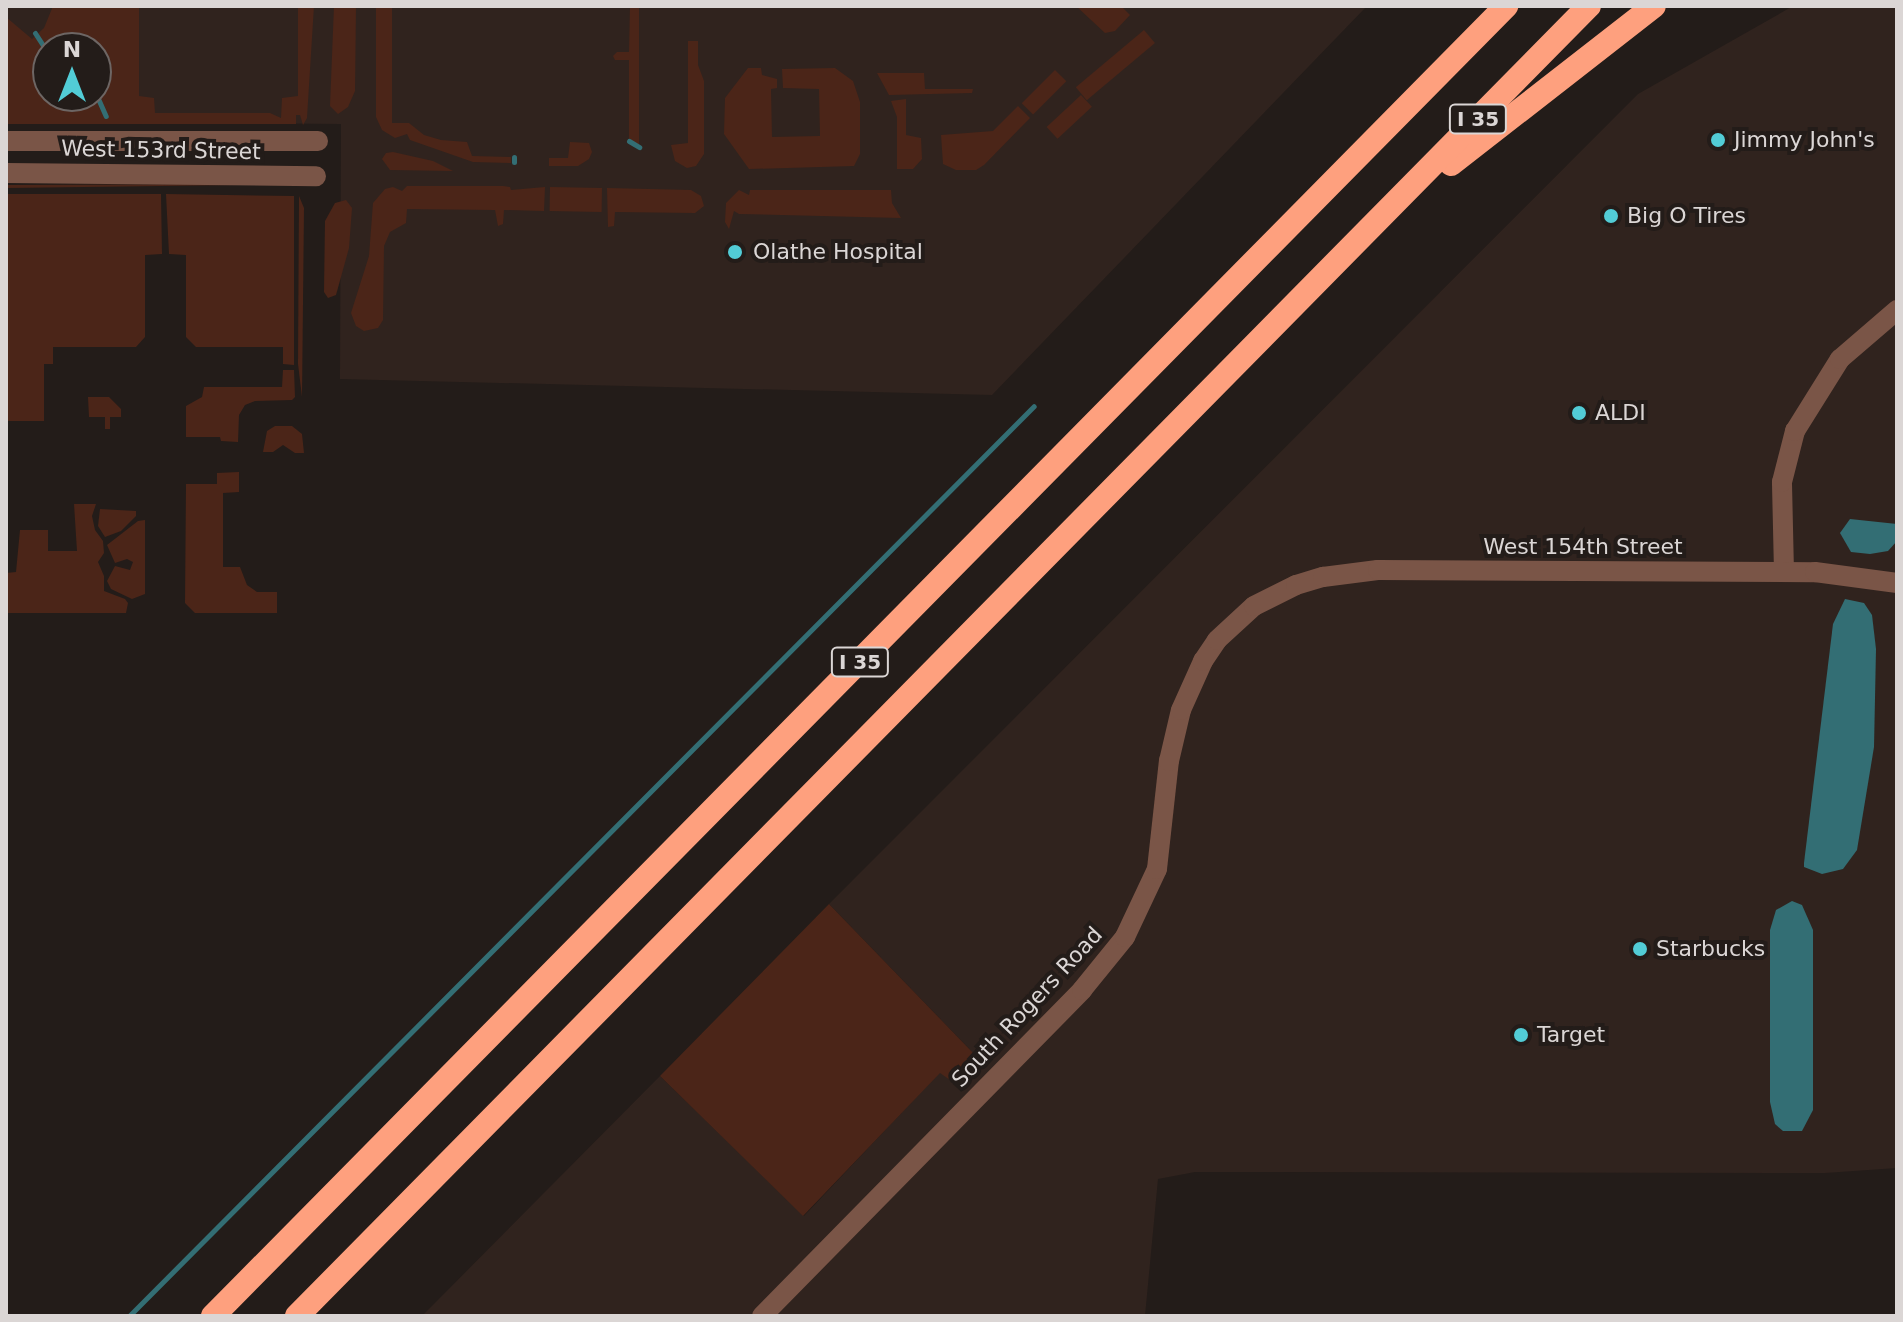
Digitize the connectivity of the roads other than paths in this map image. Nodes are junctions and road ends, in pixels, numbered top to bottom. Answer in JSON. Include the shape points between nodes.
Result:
{"nodes":[{"id":1,"x":1506,"y":6,"type":"edge"},
{"id":2,"x":1589,"y":6,"type":"edge"},
{"id":3,"x":1654,"y":6,"type":"edge"},
{"id":4,"x":6,"y":141,"type":"edge"},
{"id":5,"x":318,"y":141,"type":"dead end"},
{"id":6,"x":6,"y":173,"type":"edge"},
{"id":7,"x":316,"y":176,"type":"dead end"},
{"id":8,"x":1366,"y":233,"type":"junction"},
{"id":9,"x":1897,"y":310,"type":"edge"},
{"id":10,"x":1784,"y":572,"type":"junction"},
{"id":11,"x":1897,"y":583,"type":"edge"},
{"id":12,"x":1271,"y":596,"type":"joint"},
{"id":13,"x":213,"y":1316,"type":"edge"},
{"id":14,"x":297,"y":1316,"type":"edge"},
{"id":15,"x":762,"y":1316,"type":"edge"}],
"edges":[{"from":1,"to":13,"type":"highway","number":"I 35"},
{"from":2,"to":8,"type":"highway","number":"I 35"},
{"from":3,"to":8,"type":"highway"},
{"from":4,"to":5,"type":"street","name":"West 153rd Street"},
{"from":6,"to":7,"type":"street","name":"West 153rd Street"},
{"from":8,"to":14,"type":"highway","number":"I 35"},
{"from":9,"to":10,"type":"street","via":[[1840,359],[1795,431],[1782,482]]},
{"from":10,"to":11,"type":"street","name":"West 154th Street"},
{"from":10,"to":12,"type":"street","name":"West 154th Street","via":[[1378,570],[1323,577]]},
{"from":12,"to":15,"type":"street","name":"South Rogers Road","via":[[1217,640],[1191,685],[1169,761],[1157,869],[1125,937],[1082,990]]}]}
